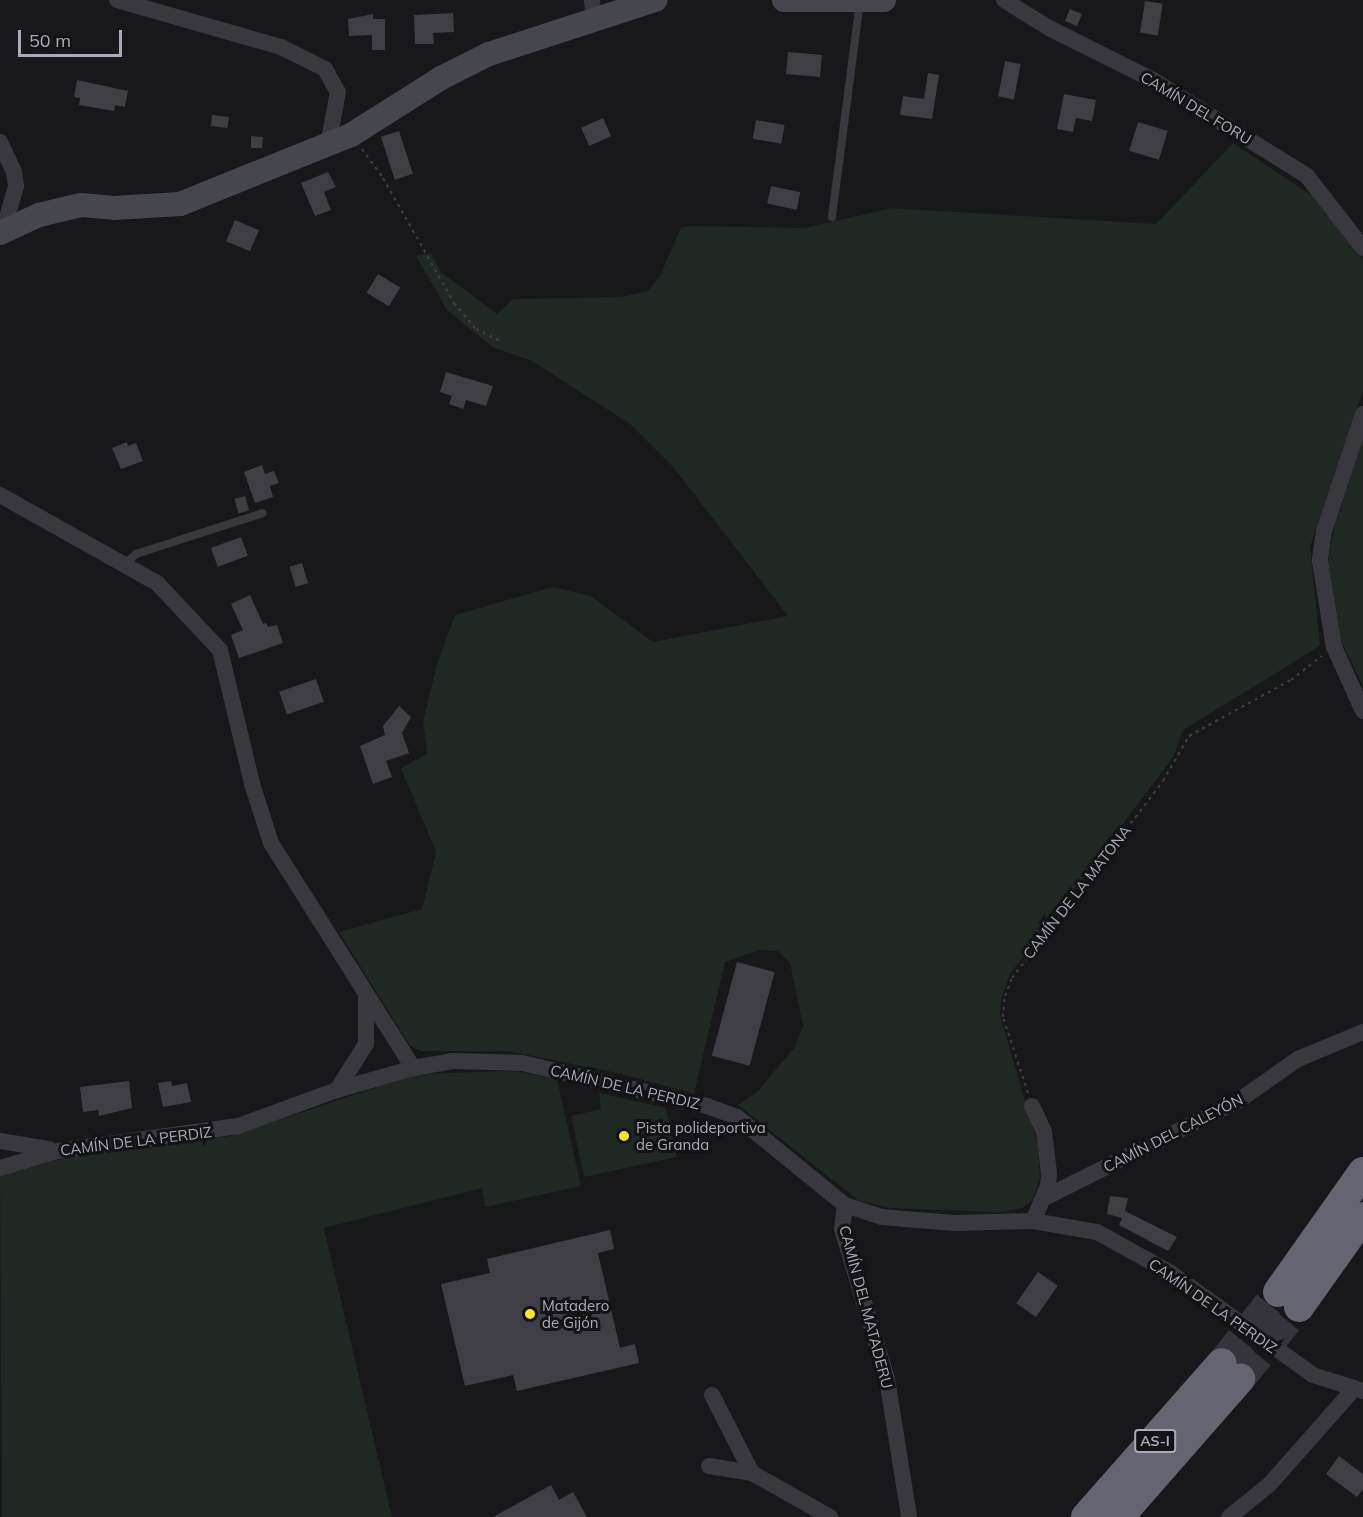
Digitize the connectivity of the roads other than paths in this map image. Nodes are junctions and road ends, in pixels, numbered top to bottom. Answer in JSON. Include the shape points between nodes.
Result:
{"nodes":[{"id":1,"x":117,"y":0,"type":"edge"},
{"id":2,"x":655,"y":0,"type":"edge"},
{"id":3,"x":784,"y":0,"type":"edge"},
{"id":4,"x":860,"y":0,"type":"edge"},
{"id":5,"x":885,"y":0,"type":"edge"},
{"id":6,"x":1004,"y":0,"type":"edge"},
{"id":7,"x":593,"y":10,"type":"edge"},
{"id":8,"x":0,"y":142,"type":"edge"},
{"id":9,"x":328,"y":145,"type":"junction"},
{"id":10,"x":832,"y":217,"type":"dead end"},
{"id":11,"x":2,"y":232,"type":"edge"},
{"id":12,"x":1363,"y":248,"type":"edge"},
{"id":13,"x":1363,"y":414,"type":"edge"},
{"id":14,"x":0,"y":495,"type":"edge"},
{"id":15,"x":263,"y":513,"type":"dead end"},
{"id":16,"x":125,"y":564,"type":"junction"},
{"id":17,"x":1363,"y":711,"type":"edge"},
{"id":18,"x":365,"y":991,"type":"junction"},
{"id":19,"x":1363,"y":1032,"type":"edge"},
{"id":20,"x":413,"y":1068,"type":"junction"},
{"id":21,"x":337,"y":1090,"type":"junction"},
{"id":22,"x":1032,"y":1106,"type":"road end"},
{"id":23,"x":0,"y":1141,"type":"edge"},
{"id":24,"x":58,"y":1150,"type":"junction"},
{"id":25,"x":0,"y":1168,"type":"edge"},
{"id":26,"x":1363,"y":1172,"type":"edge"},
{"id":27,"x":1044,"y":1198,"type":"junction"},
{"id":28,"x":845,"y":1205,"type":"junction"},
{"id":29,"x":1363,"y":1217,"type":"edge"},
{"id":30,"x":1033,"y":1221,"type":"junction"},
{"id":31,"x":1358,"y":1391,"type":"edge"},
{"id":32,"x":712,"y":1395,"type":"dead end"},
{"id":33,"x":709,"y":1466,"type":"dead end"},
{"id":34,"x":752,"y":1473,"type":"junction"},
{"id":35,"x":830,"y":1517,"type":"edge"},
{"id":36,"x":909,"y":1517,"type":"edge"},
{"id":37,"x":1086,"y":1517,"type":"edge"},
{"id":38,"x":1119,"y":1517,"type":"edge"},
{"id":39,"x":1229,"y":1517,"type":"edge"}],
"edges":[{"from":1,"to":9,"type":"street","via":[[281,47],[325,69],[338,92]]},
{"from":2,"to":7,"type":"street"},
{"from":3,"to":4,"type":"street"},
{"from":4,"to":5,"type":"street"},
{"from":4,"to":10,"type":"lane"},
{"from":6,"to":12,"type":"street","name":"CAMÍN DEL FORU","via":[[1049,28],[1153,80],[1307,176]]},
{"from":7,"to":9,"type":"street","via":[[441,78],[351,135]]},
{"from":8,"to":11,"type":"street","via":[[16,186]]},
{"from":9,"to":11,"type":"street","via":[[180,204],[114,208],[81,205],[39,215]]},
{"from":13,"to":17,"type":"street","via":[[1320,547],[1328,626]]},
{"from":14,"to":16,"type":"street"},
{"from":15,"to":16,"type":"lane","via":[[136,554]]},
{"from":16,"to":18,"type":"street","via":[[157,583],[220,650],[253,787],[271,843]]},
{"from":18,"to":20,"type":"street"},
{"from":18,"to":21,"type":"street","via":[[369,1024],[366,1044]]},
{"from":19,"to":27,"type":"street","name":"CAMÍN DEL CALEYÓN","via":[[1298,1059],[1238,1101]]},
{"from":20,"to":21,"type":"street","name":"CAMÍN DE LA PERDIZ"},
{"from":20,"to":28,"type":"street","name":"CAMÍN DE LA PERDIZ","via":[[452,1061],[522,1063],[707,1106],[736,1117]]},
{"from":21,"to":24,"type":"street","name":"CAMÍN DE LA PERDIZ","via":[[238,1126]]},
{"from":22,"to":27,"type":"street","via":[[1044,1132],[1049,1173]]},
{"from":23,"to":24,"type":"street"},
{"from":24,"to":25,"type":"street","name":"CAMÍN DE LA PERDIZ"},
{"from":26,"to":29,"type":"highway","via":[[1288,1299]]},
{"from":27,"to":30,"type":"street"},
{"from":28,"to":30,"type":"street","name":"CAMÍN DE LA PERDIZ","via":[[881,1217],[955,1223]]},
{"from":28,"to":36,"type":"street","name":"CAMÍN DEL MATADERU","via":[[842,1229],[887,1379]]},
{"from":30,"to":31,"type":"street","name":"CAMÍN DE LA PERDIZ","via":[[1097,1232],[1172,1274],[1313,1375]]},
{"from":31,"to":39,"type":"street","via":[[1269,1485]]},
{"from":32,"to":34,"type":"street"},
{"from":33,"to":34,"type":"street"},
{"from":34,"to":35,"type":"street"},
{"from":37,"to":38,"type":"highway","number":"AS-I","via":[[1231,1371]]}]}
